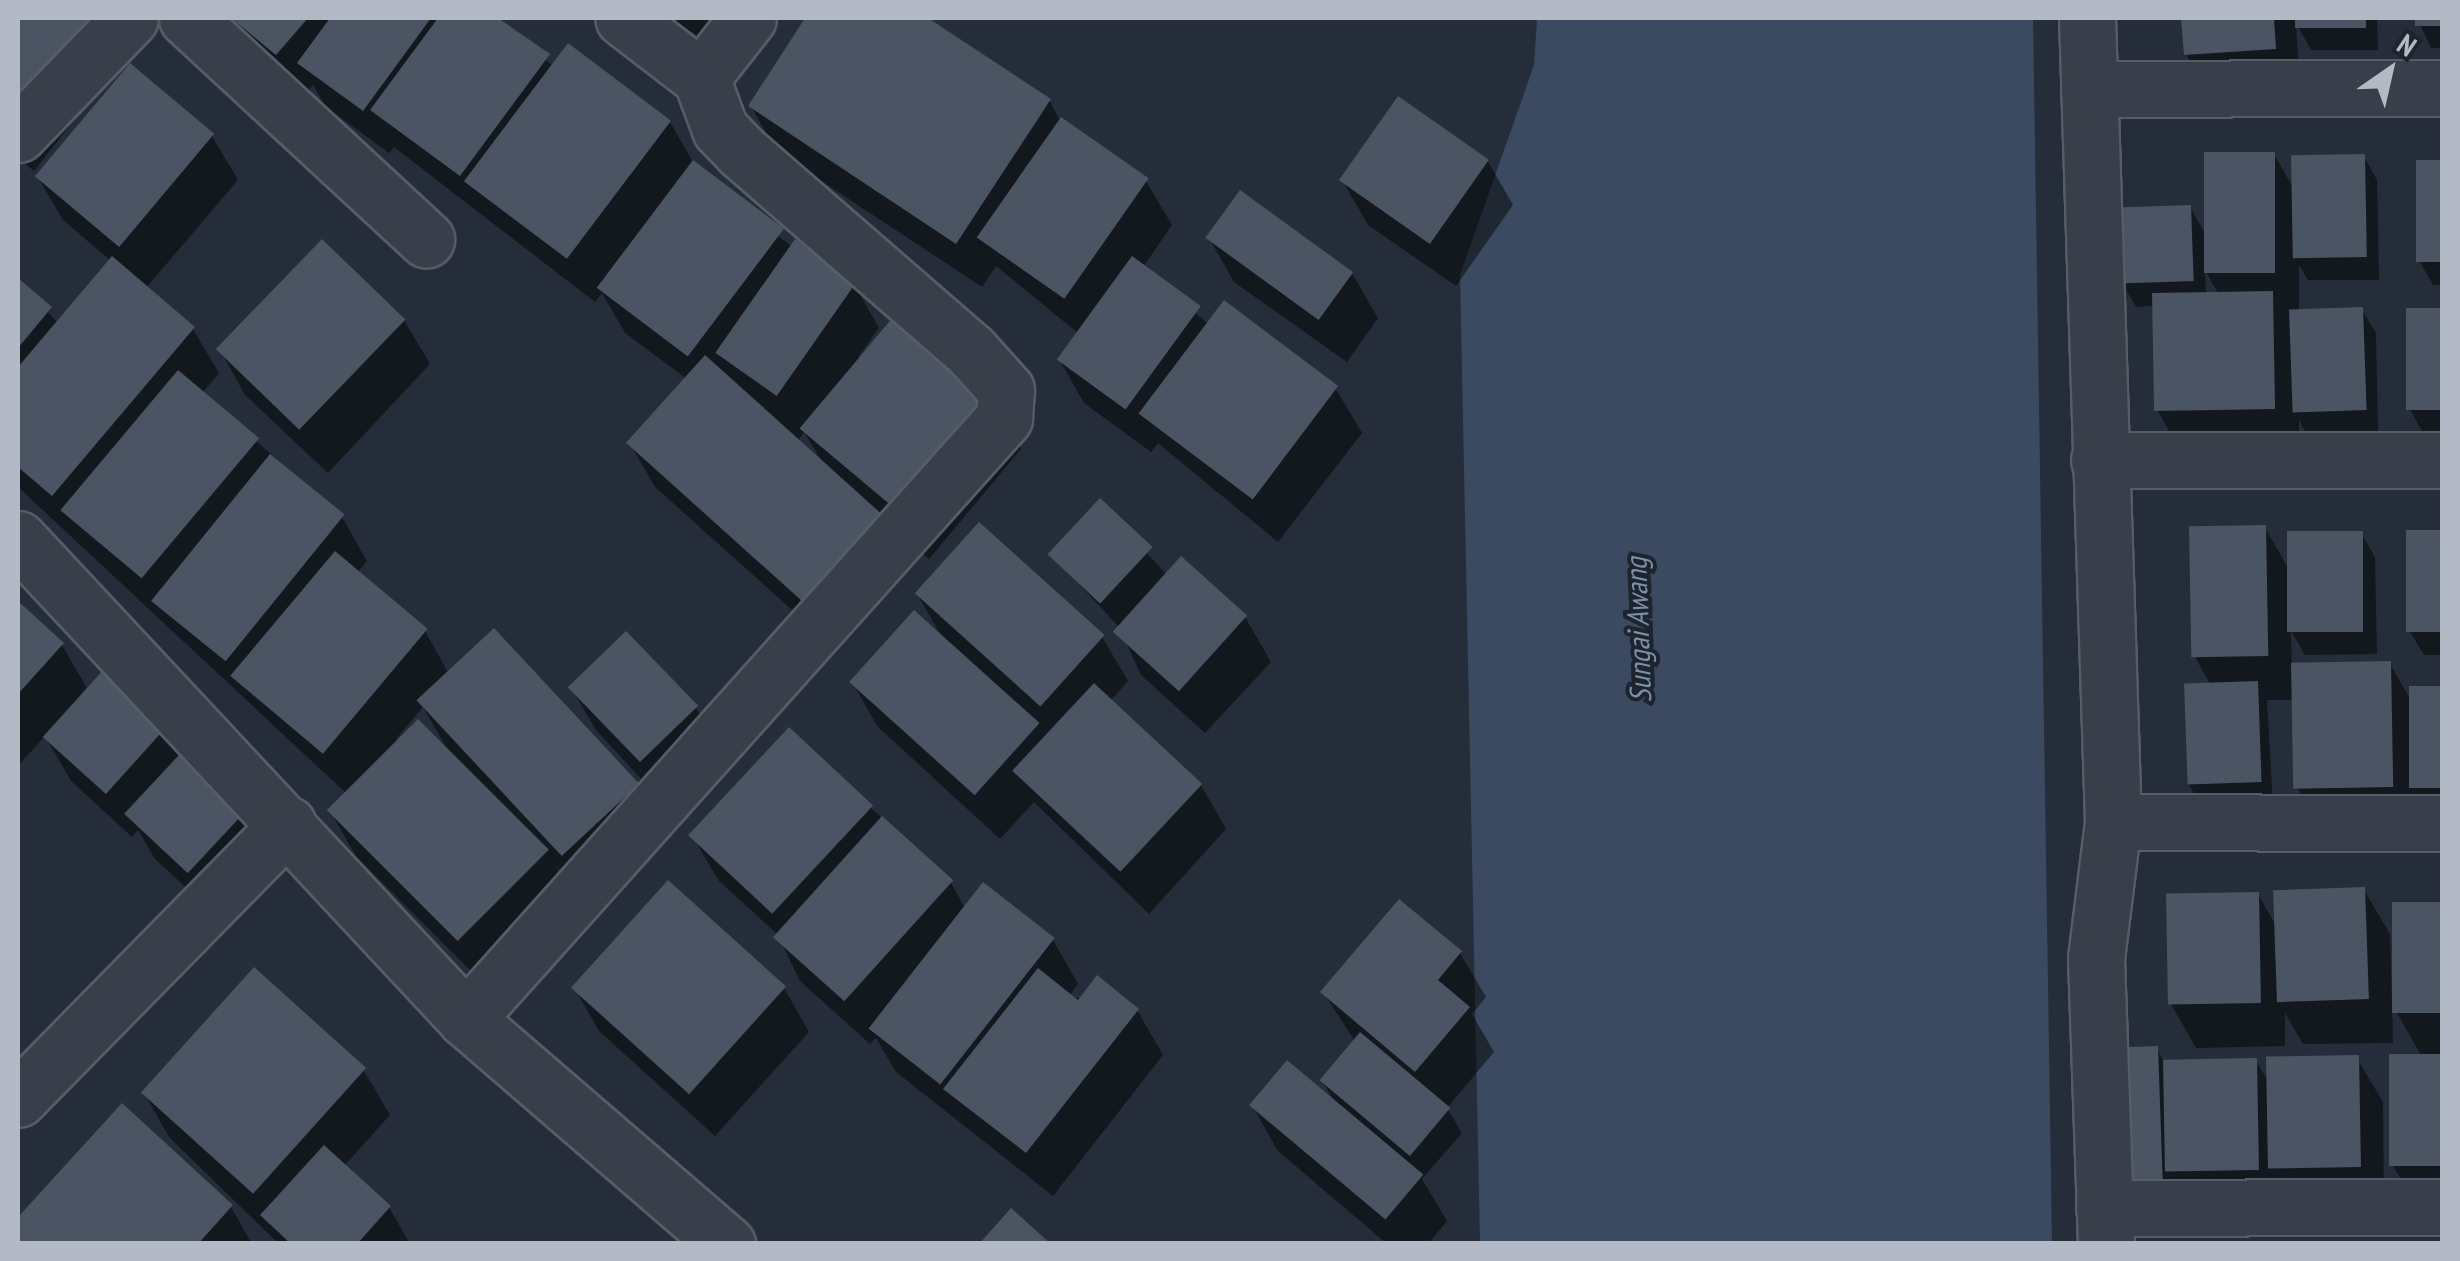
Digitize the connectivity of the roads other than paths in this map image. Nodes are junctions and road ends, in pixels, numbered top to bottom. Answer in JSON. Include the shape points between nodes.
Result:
{"nodes":[{"id":1,"x":130,"y":18,"type":"edge"},
{"id":2,"x":187,"y":18,"type":"edge"},
{"id":3,"x":622,"y":18,"type":"edge"},
{"id":4,"x":748,"y":18,"type":"edge"},
{"id":5,"x":2087,"y":18,"type":"edge"},
{"id":6,"x":702,"y":78,"type":"junction"},
{"id":7,"x":2442,"y":88,"type":"edge"},
{"id":8,"x":2089,"y":89,"type":"junction"},
{"id":9,"x":18,"y":134,"type":"edge"},
{"id":10,"x":426,"y":239,"type":"dead end"},
{"id":11,"x":2098,"y":460,"type":"junction"},
{"id":12,"x":2442,"y":460,"type":"edge"},
{"id":13,"x":18,"y":538,"type":"edge"},
{"id":14,"x":2113,"y":822,"type":"junction"},
{"id":15,"x":2442,"y":823,"type":"edge"},
{"id":16,"x":288,"y":824,"type":"junction"},
{"id":17,"x":466,"y":1018,"type":"junction"},
{"id":18,"x":20,"y":1094,"type":"edge"},
{"id":19,"x":2442,"y":1207,"type":"edge"},
{"id":20,"x":2105,"y":1226,"type":"edge"},
{"id":21,"x":728,"y":1244,"type":"edge"}],
"edges":[{"from":1,"to":9,"type":"street"},
{"from":2,"to":10,"type":"street"},
{"from":3,"to":6,"type":"street"},
{"from":4,"to":6,"type":"street"},
{"from":5,"to":8,"type":"street"},
{"from":6,"to":17,"type":"street","via":[[720,129],[1006,390],[1004,418]]},
{"from":7,"to":8,"type":"street"},
{"from":8,"to":11,"type":"street"},
{"from":11,"to":12,"type":"street"},
{"from":11,"to":14,"type":"street"},
{"from":13,"to":16,"type":"street"},
{"from":14,"to":15,"type":"street"},
{"from":14,"to":20,"type":"street","via":[[2096,958]]},
{"from":16,"to":17,"type":"street"},
{"from":16,"to":18,"type":"street"},
{"from":17,"to":21,"type":"street"},
{"from":19,"to":20,"type":"street"}]}
